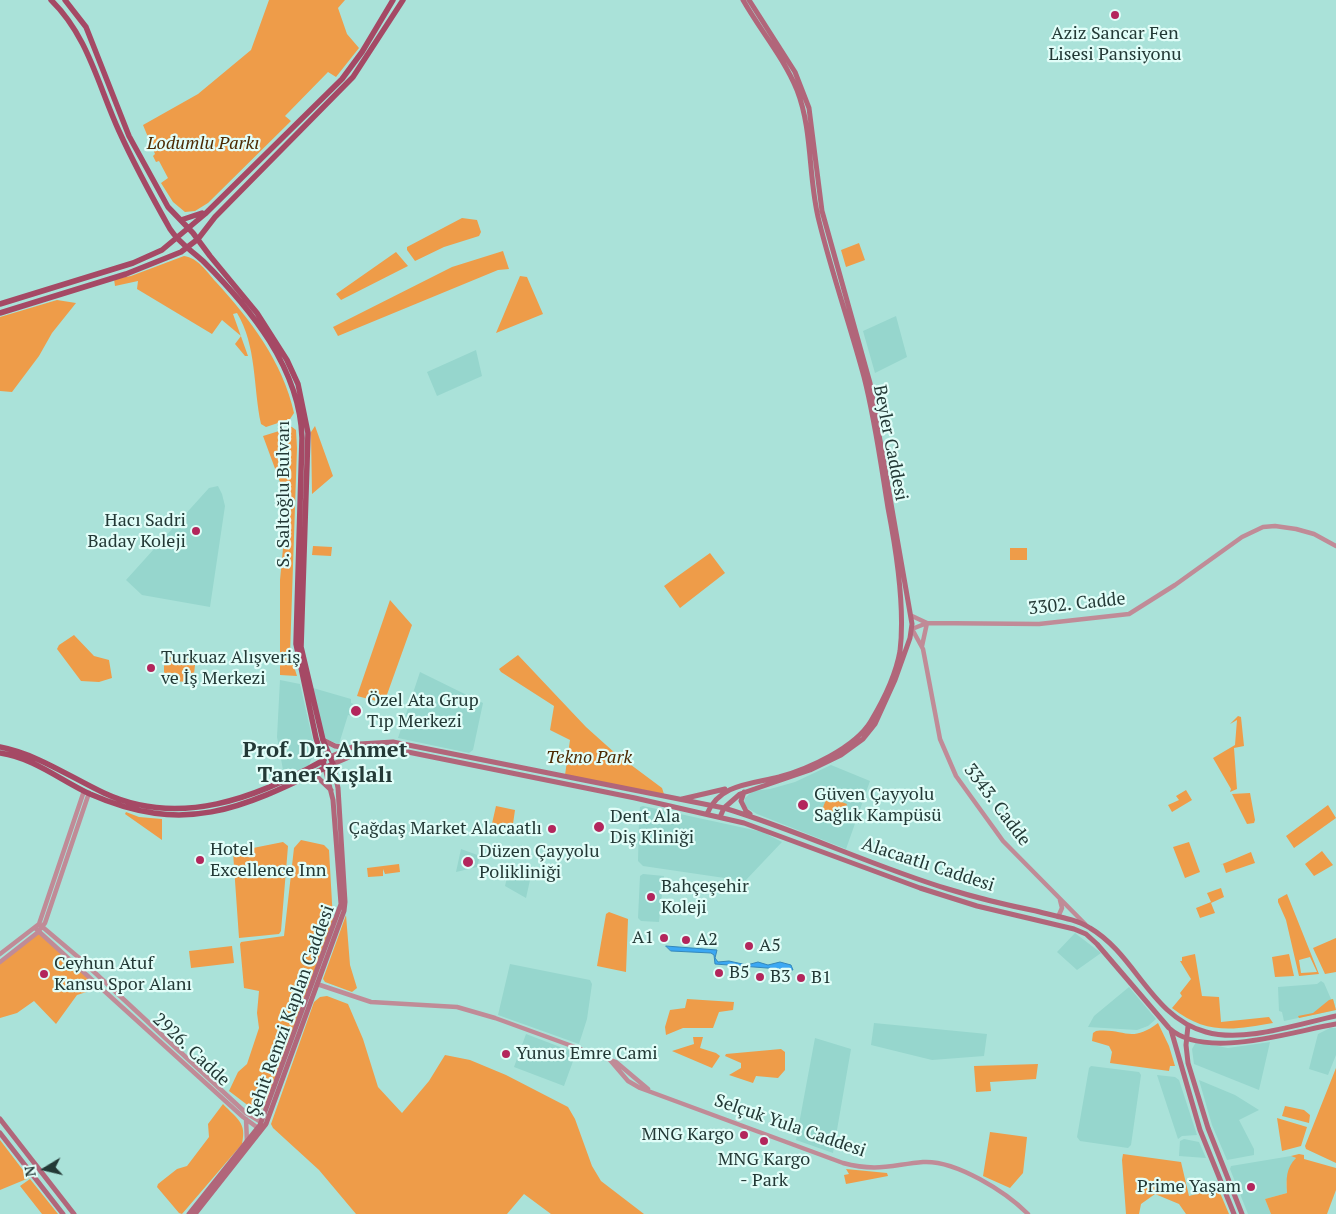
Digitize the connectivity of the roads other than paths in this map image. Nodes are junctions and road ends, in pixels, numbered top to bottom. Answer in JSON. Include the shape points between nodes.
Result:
{"nodes":[{"id":1,"x":51,"y":0,"type":"edge"},
{"id":2,"x":65,"y":0,"type":"edge"},
{"id":3,"x":393,"y":0,"type":"edge"},
{"id":4,"x":403,"y":0,"type":"edge"},
{"id":5,"x":743,"y":0,"type":"edge"},
{"id":6,"x":749,"y":3,"type":"edge"},
{"id":7,"x":210,"y":209,"type":"junction"},
{"id":8,"x":181,"y":220,"type":"junction"},
{"id":9,"x":188,"y":227,"type":"junction"},
{"id":10,"x":176,"y":237,"type":"junction"},
{"id":11,"x":198,"y":239,"type":"junction"},
{"id":12,"x":187,"y":248,"type":"junction"},
{"id":13,"x":0,"y":304,"type":"edge"},
{"id":14,"x":846,"y":308,"type":"junction"},
{"id":15,"x":0,"y":313,"type":"edge"},
{"id":16,"x":1336,"y":546,"type":"edge"},
{"id":17,"x":912,"y":616,"type":"junction"},
{"id":18,"x":900,"y":622,"type":"junction"},
{"id":19,"x":927,"y":623,"type":"junction"},
{"id":20,"x":912,"y":629,"type":"junction"},
{"id":21,"x":922,"y":646,"type":"junction"},
{"id":22,"x":322,"y":740,"type":"junction"},
{"id":23,"x":0,"y":747,"type":"edge"},
{"id":24,"x":347,"y":748,"type":"junction"},
{"id":25,"x":0,"y":753,"type":"edge"},
{"id":26,"x":330,"y":757,"type":"junction"},
{"id":27,"x":322,"y":761,"type":"junction"},
{"id":28,"x":333,"y":764,"type":"junction"},
{"id":29,"x":325,"y":768,"type":"junction"},
{"id":30,"x":313,"y":773,"type":"junction"},
{"id":31,"x":736,"y":787,"type":"junction"},
{"id":32,"x":88,"y":789,"type":"junction"},
{"id":33,"x":332,"y":792,"type":"junction"},
{"id":34,"x":744,"y":792,"type":"junction"},
{"id":35,"x":677,"y":799,"type":"junction"},
{"id":36,"x":711,"y":805,"type":"junction"},
{"id":37,"x":724,"y":808,"type":"junction"},
{"id":38,"x":707,"y":814,"type":"junction"},
{"id":39,"x":720,"y":817,"type":"junction"},
{"id":40,"x":757,"y":818,"type":"junction"},
{"id":41,"x":1060,"y":898,"type":"junction"},
{"id":42,"x":1058,"y":917,"type":"junction"},
{"id":43,"x":1088,"y":926,"type":"junction"},
{"id":44,"x":39,"y":928,"type":"junction"},
{"id":45,"x":0,"y":954,"type":"edge"},
{"id":46,"x":0,"y":962,"type":"edge"},
{"id":47,"x":315,"y":983,"type":"junction"},
{"id":48,"x":1336,"y":1016,"type":"edge"},
{"id":49,"x":1178,"y":1020,"type":"junction"},
{"id":50,"x":1336,"y":1024,"type":"edge"},
{"id":51,"x":1188,"y":1026,"type":"junction"},
{"id":52,"x":1171,"y":1030,"type":"junction"},
{"id":53,"x":1186,"y":1038,"type":"junction"},
{"id":54,"x":190,"y":1059,"type":"junction"},
{"id":55,"x":610,"y":1060,"type":"junction"},
{"id":56,"x":185,"y":1064,"type":"junction"},
{"id":57,"x":629,"y":1077,"type":"junction"},
{"id":58,"x":0,"y":1119,"type":"edge"},
{"id":59,"x":246,"y":1119,"type":"junction"},
{"id":60,"x":262,"y":1126,"type":"junction"},
{"id":61,"x":0,"y":1133,"type":"edge"},
{"id":62,"x":246,"y":1144,"type":"junction"},
{"id":63,"x":1241,"y":1212,"type":"edge"},
{"id":64,"x":1233,"y":1213,"type":"edge"},
{"id":65,"x":63,"y":1214,"type":"edge"},
{"id":66,"x":74,"y":1214,"type":"edge"},
{"id":67,"x":189,"y":1214,"type":"edge"},
{"id":68,"x":195,"y":1214,"type":"edge"},
{"id":69,"x":1028,"y":1214,"type":"edge"}],
"edges":[{"from":1,"to":10,"type":"main road","name":"S. Saltoğlu Bulvarı","via":[[84,42],[119,131]]},
{"from":2,"to":8,"type":"main road","name":"S. Saltoğlu Bulvarı","via":[[86,27],[128,136],[168,207]]},
{"from":3,"to":7,"type":"main road","via":[[348,72]]},
{"from":4,"to":11,"type":"main road","via":[[354,77],[215,217]]},
{"from":5,"to":6,"type":"main road","name":"Beyler Caddesi"},
{"from":6,"to":14,"type":"main road","name":"Beyler Caddesi","via":[[801,101],[817,215]]},
{"from":7,"to":8,"type":"main road"},
{"from":7,"to":9,"type":"main road"},
{"from":8,"to":9,"type":"main road","name":"S. Saltoğlu Bulvarı"},
{"from":9,"to":10,"type":"main road"},
{"from":9,"to":11,"type":"main road","name":"S. Saltoğlu Bulvarı"},
{"from":10,"to":12,"type":"main road","name":"S. Saltoğlu Bulvarı"},
{"from":10,"to":13,"type":"main road","via":[[162,250],[146,258]]},
{"from":11,"to":12,"type":"main road"},
{"from":11,"to":22,"type":"main road","name":"S. Saltoğlu Bulvarı","via":[[271,333],[290,366],[304,404],[308,445],[301,647]]},
{"from":12,"to":15,"type":"main road","via":[[137,270]]},
{"from":12,"to":27,"type":"main road","name":"S. Saltoğlu Bulvarı","via":[[203,261],[254,319],[282,365],[297,403],[302,454],[296,644]]},
{"from":14,"to":17,"type":"main road","name":"Beyler Caddesi","via":[[870,383]]},
{"from":14,"to":18,"type":"main road","name":"Beyler Caddesi","via":[[864,378],[896,551]]},
{"from":16,"to":19,"type":"street","name":"3302. Cadde","via":[[1296,529],[1263,527],[1242,537],[1129,614],[1039,624]]},
{"from":17,"to":18,"type":"main road","via":[[903,616]]},
{"from":17,"to":19,"type":"street","name":"3302. Cadde"},
{"from":17,"to":20,"type":"main road","name":"Beyler Caddesi"},
{"from":18,"to":20,"type":"main road","via":[[904,628]]},
{"from":18,"to":31,"type":"main road","name":"Beyler Caddesi","via":[[896,665],[876,712],[860,736],[794,772]]},
{"from":19,"to":20,"type":"street","name":"3302. Cadde"},
{"from":19,"to":21,"type":"street"},
{"from":20,"to":21,"type":"street","name":"3343. Cadde"},
{"from":20,"to":34,"type":"main road","name":"Beyler Caddesi","via":[[884,706],[863,739],[841,755],[810,770]]},
{"from":21,"to":41,"type":"street","name":"3343. Cadde","via":[[940,739],[956,776],[999,836]]},
{"from":22,"to":24,"type":"main road"},
{"from":22,"to":26,"type":"main road","name":"S. Saltoğlu Bulvarı"},
{"from":23,"to":32,"type":"main road","via":[[26,754]]},
{"from":24,"to":26,"type":"main road","name":"Alacaatlı Caddesi"},
{"from":24,"to":35,"type":"main road","name":"Alacaatlı Caddesi","via":[[370,742],[393,742]]},
{"from":25,"to":32,"type":"main road","via":[[34,764]]},
{"from":26,"to":27,"type":"main road"},
{"from":26,"to":28,"type":"main road","name":"S. Saltoğlu Bulvarı"},
{"from":27,"to":29,"type":"main road","name":"S. Saltoğlu Bulvarı"},
{"from":27,"to":32,"type":"main road","via":[[252,796],[199,807],[148,807]]},
{"from":28,"to":29,"type":"main road"},
{"from":28,"to":38,"type":"main road","name":"Alacaatlı Caddesi","via":[[363,751],[398,750]]},
{"from":28,"to":47,"type":"main road","name":"Şehit Remzi Kaplan Caddesi","via":[[338,788],[345,902]]},
{"from":29,"to":30,"type":"main road"},
{"from":29,"to":33,"type":"main road","name":"Şehit Remzi Kaplan Caddesi"},
{"from":30,"to":32,"type":"main road","via":[[250,803],[191,814],[169,815],[117,805]]},
{"from":30,"to":33,"type":"main road"},
{"from":31,"to":35,"type":"main road"},
{"from":31,"to":36,"type":"main road","name":"Beyler Caddesi"},
{"from":32,"to":44,"type":"street"},
{"from":33,"to":47,"type":"main road","name":"Şehit Remzi Kaplan Caddesi","via":[[341,901]]},
{"from":34,"to":37,"type":"main road","name":"Beyler Caddesi"},
{"from":34,"to":40,"type":"main road","via":[[742,806]]},
{"from":35,"to":36,"type":"main road","name":"Alacaatlı Caddesi"},
{"from":36,"to":37,"type":"main road","name":"Alacaatlı Caddesi"},
{"from":36,"to":38,"type":"main road"},
{"from":37,"to":39,"type":"main road"},
{"from":37,"to":40,"type":"main road","name":"Alacaatlı Caddesi"},
{"from":38,"to":39,"type":"main road","name":"Alacaatlı Caddesi"},
{"from":39,"to":52,"type":"main road","name":"Alacaatlı Caddesi","via":[[772,832],[942,896],[1082,932],[1101,948]]},
{"from":40,"to":42,"type":"main road","name":"Alacaatlı Caddesi","via":[[946,888]]},
{"from":41,"to":42,"type":"street","via":[[1062,908]]},
{"from":41,"to":43,"type":"street","name":"3343. Cadde"},
{"from":42,"to":43,"type":"main road","name":"Alacaatlı Caddesi"},
{"from":43,"to":49,"type":"main road","name":"Alacaatlı Caddesi","via":[[1119,954]]},
{"from":44,"to":45,"type":"street"},
{"from":44,"to":46,"type":"street"},
{"from":44,"to":54,"type":"street","name":"2926. Cadde"},
{"from":44,"to":56,"type":"street","name":"2926. Cadde"},
{"from":47,"to":55,"type":"street","name":"Selçuk Yula Caddesi","via":[[371,1002],[466,1009]]},
{"from":47,"to":60,"type":"main road","name":"Şehit Remzi Kaplan Caddesi"},
{"from":48,"to":51,"type":"main road","name":"Alacaatlı Caddesi","via":[[1230,1036]]},
{"from":49,"to":51,"type":"main road","name":"Alacaatlı Caddesi"},
{"from":49,"to":52,"type":"main road"},
{"from":50,"to":53,"type":"main road","name":"Alacaatlı Caddesi","via":[[1238,1043]]},
{"from":51,"to":53,"type":"main road"},
{"from":52,"to":53,"type":"main road","name":"Alacaatlı Caddesi"},
{"from":52,"to":64,"type":"main road","via":[[1202,1136]]},
{"from":53,"to":63,"type":"main road","via":[[1188,1063],[1208,1128]]},
{"from":54,"to":56,"type":"street"},
{"from":54,"to":60,"type":"street","name":"2926. Cadde"},
{"from":55,"to":57,"type":"street","name":"Selçuk Yula Caddesi"},
{"from":55,"to":57,"type":"street","name":"Selçuk Yula Caddesi","via":[[616,1062]]},
{"from":56,"to":59,"type":"street","name":"2926. Cadde"},
{"from":57,"to":69,"type":"street","name":"Selçuk Yula Caddesi","via":[[650,1091],[852,1165],[883,1168],[928,1162],[952,1168],[1000,1189]]},
{"from":58,"to":66,"type":"main road"},
{"from":59,"to":60,"type":"street","name":"2926. Cadde"},
{"from":59,"to":62,"type":"street"},
{"from":60,"to":62,"type":"main road","name":"Şehit Remzi Kaplan Caddesi"},
{"from":60,"to":68,"type":"main road","name":"Şehit Remzi Kaplan Caddesi"},
{"from":61,"to":65,"type":"main road"},
{"from":62,"to":67,"type":"main road","name":"Şehit Remzi Kaplan Caddesi"},
{"from":63,"to":64,"type":"main road"}]}
